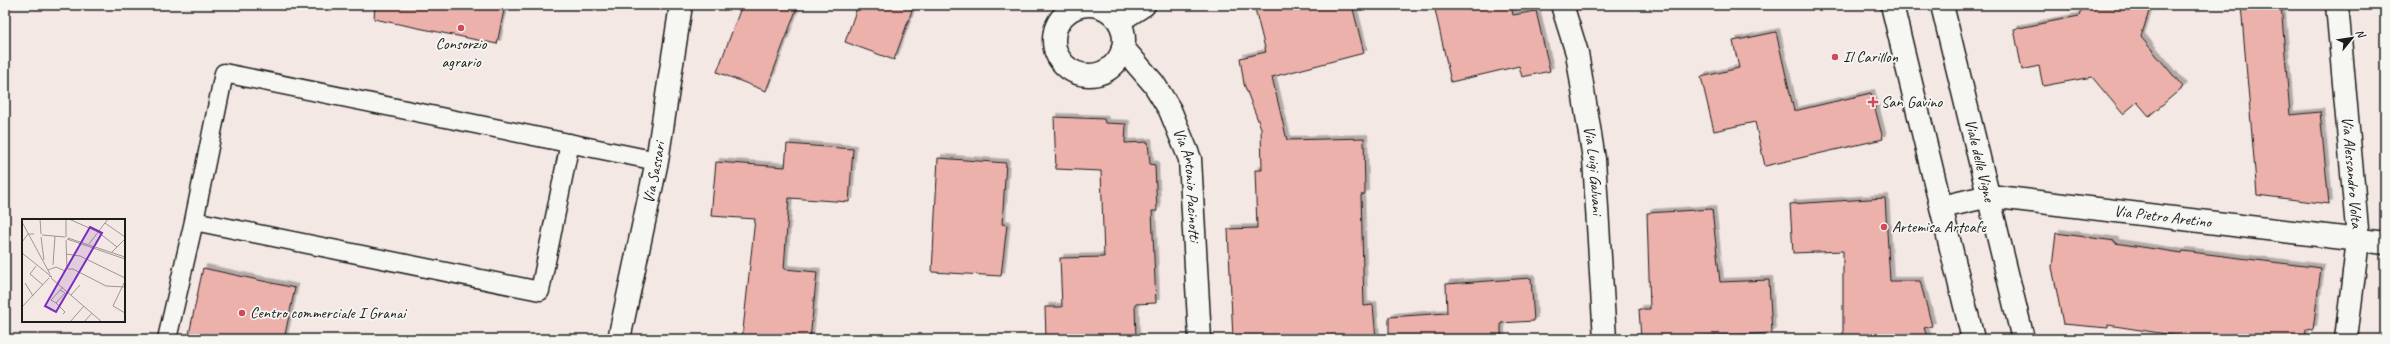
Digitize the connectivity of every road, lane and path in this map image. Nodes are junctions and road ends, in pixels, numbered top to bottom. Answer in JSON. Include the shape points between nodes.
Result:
{"nodes":[{"id":1,"x":681,"y":5,"type":"edge"},
{"id":2,"x":1144,"y":5,"type":"edge"},
{"id":3,"x":1562,"y":5,"type":"edge"},
{"id":4,"x":1892,"y":5,"type":"edge"},
{"id":5,"x":1942,"y":5,"type":"edge"},
{"id":6,"x":2337,"y":5,"type":"edge"},
{"id":7,"x":1063,"y":9,"type":"edge"},
{"id":8,"x":1119,"y":21,"type":"junction"},
{"id":9,"x":1123,"y":48,"type":"junction"},
{"id":10,"x":570,"y":143,"type":"junction"},
{"id":11,"x":658,"y":161,"type":"junction"},
{"id":12,"x":1989,"y":196,"type":"junction"},
{"id":13,"x":1942,"y":207,"type":"junction"},
{"id":14,"x":194,"y":221,"type":"junction"},
{"id":15,"x":2358,"y":240,"type":"junction"},
{"id":16,"x":2385,"y":243,"type":"edge"},
{"id":17,"x":167,"y":339,"type":"edge"},
{"id":18,"x":619,"y":339,"type":"edge"},
{"id":19,"x":1200,"y":339,"type":"edge"},
{"id":20,"x":1605,"y":339,"type":"edge"},
{"id":21,"x":1973,"y":339,"type":"edge"},
{"id":22,"x":2023,"y":339,"type":"edge"},
{"id":23,"x":2346,"y":339,"type":"edge"}],
"edges":[{"from":1,"to":11,"type":"street","name":"Via Sassari"},
{"from":2,"to":8,"type":"street"},
{"from":3,"to":20,"type":"street","name":"Via Luigi Galvani","via":[[1577,53],[1594,159]]},
{"from":4,"to":13,"type":"street"},
{"from":5,"to":12,"type":"street","name":"Viale delle Vigne"},
{"from":6,"to":15,"type":"street","name":"Via Alessandro Volta"},
{"from":7,"to":8,"type":"street","via":[[1088,5],[1100,7]]},
{"from":7,"to":9,"type":"street","via":[[1054,34],[1054,46],[1065,67],[1076,73],[1100,74],[1118,59]]},
{"from":8,"to":9,"type":"street","via":[[1124,39]]},
{"from":9,"to":19,"type":"street","name":"Via Antonio Pacinotti","via":[[1154,84],[1170,110],[1190,159]]},
{"from":10,"to":11,"type":"lane"},
{"from":10,"to":14,"type":"lane","via":[[224,73]]},
{"from":10,"to":14,"type":"lane","via":[[540,291]]},
{"from":11,"to":18,"type":"street","name":"Via Sassari"},
{"from":12,"to":13,"type":"street","name":"Via Pietro Aretino"},
{"from":12,"to":15,"type":"street","name":"Via Pietro Aretino"},
{"from":12,"to":22,"type":"street","name":"Viale delle Vigne"},
{"from":13,"to":21,"type":"street"},
{"from":14,"to":17,"type":"lane"},
{"from":15,"to":16,"type":"street","name":"Via Pietro Aretino"},
{"from":15,"to":23,"type":"street","name":"Via Alessandro Volta"}]}
